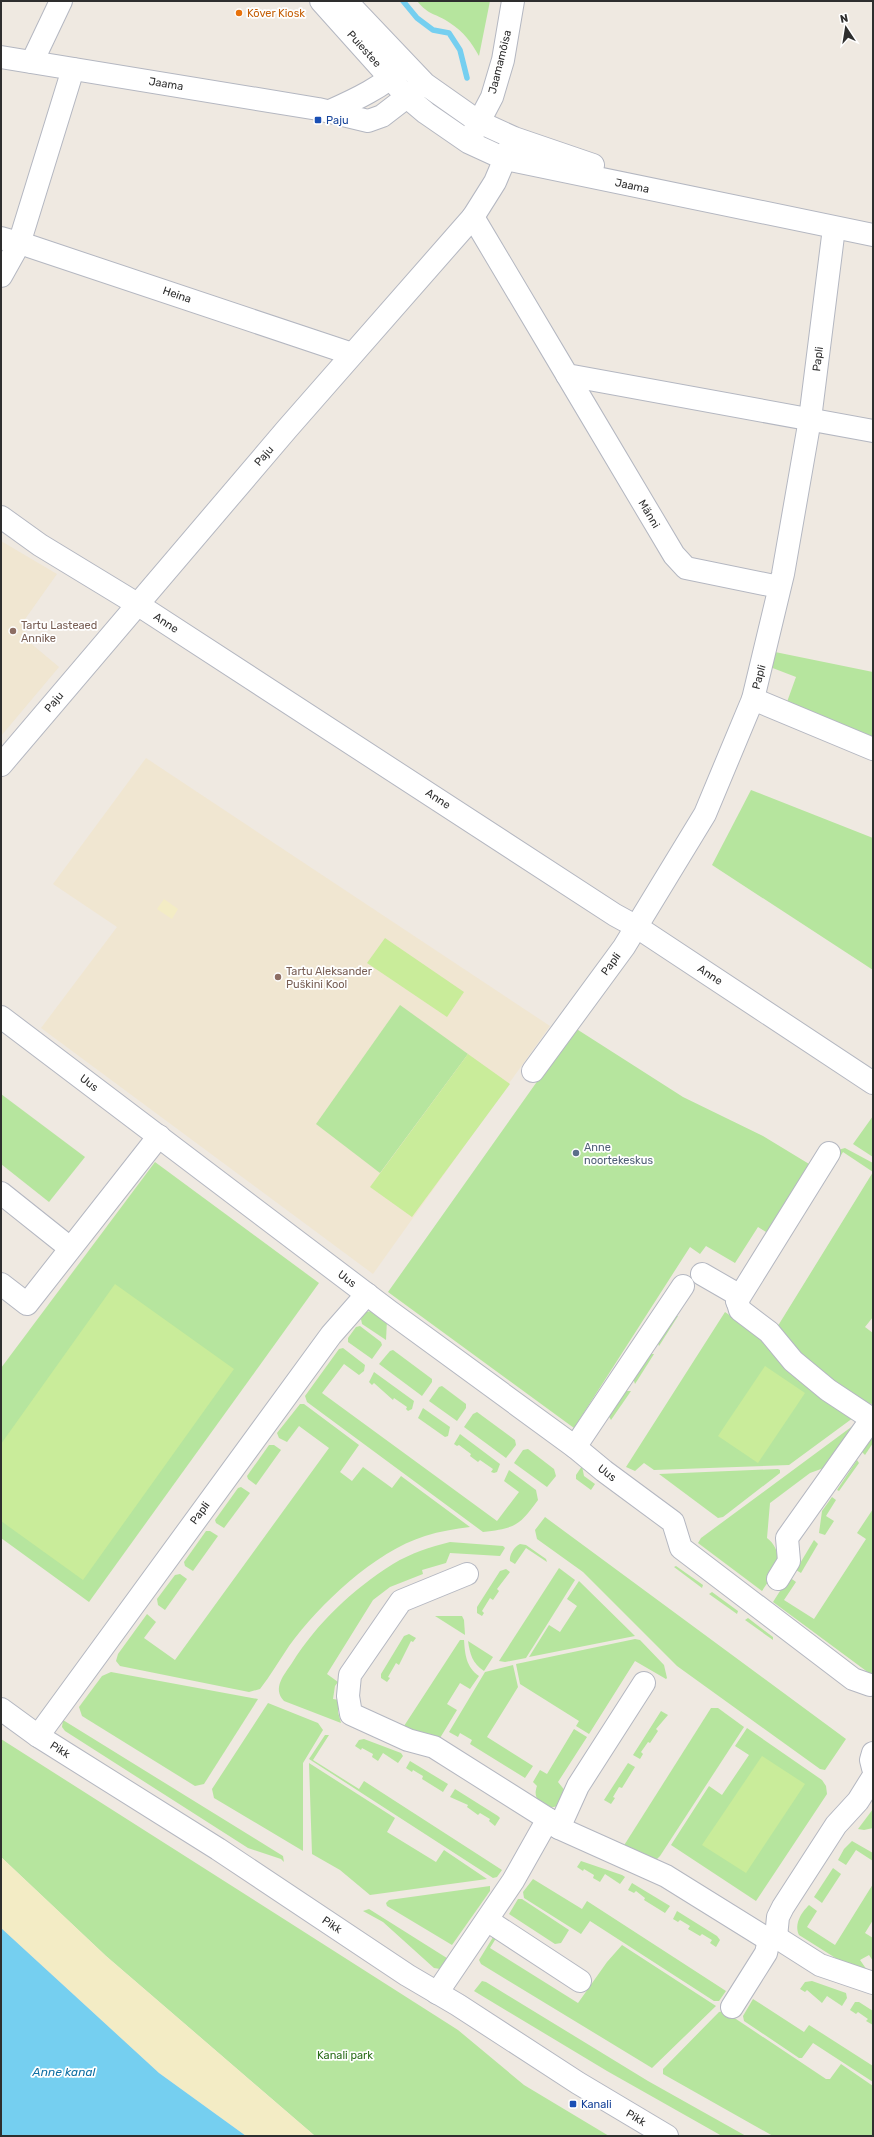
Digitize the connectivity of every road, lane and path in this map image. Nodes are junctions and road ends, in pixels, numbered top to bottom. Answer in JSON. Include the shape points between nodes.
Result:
{"nodes":[{"id":1,"x":61,"y":1,"type":"edge"},
{"id":2,"x":321,"y":1,"type":"edge"},
{"id":3,"x":346,"y":1,"type":"edge"},
{"id":4,"x":513,"y":1,"type":"edge"},
{"id":5,"x":1,"y":57,"type":"edge"},
{"id":6,"x":32,"y":62,"type":"junction"},
{"id":7,"x":73,"y":69,"type":"junction"},
{"id":8,"x":399,"y":72,"type":"junction"},
{"id":9,"x":424,"y":84,"type":"junction"},
{"id":10,"x":408,"y":97,"type":"junction"},
{"id":11,"x":330,"y":111,"type":"junction"},
{"id":12,"x":479,"y":122,"type":"junction"},
{"id":13,"x":514,"y":138,"type":"junction"},
{"id":14,"x":468,"y":142,"type":"junction"},
{"id":15,"x":505,"y":159,"type":"junction"},
{"id":16,"x":472,"y":217,"type":"junction"},
{"id":17,"x":873,"y":221,"type":"edge"},
{"id":18,"x":834,"y":228,"type":"junction"},
{"id":19,"x":873,"y":235,"type":"edge"},
{"id":20,"x":10,"y":241,"type":"edge"},
{"id":21,"x":1,"y":276,"type":"edge"},
{"id":22,"x":352,"y":354,"type":"junction"},
{"id":23,"x":567,"y":375,"type":"junction"},
{"id":24,"x":810,"y":419,"type":"junction"},
{"id":25,"x":873,"y":431,"type":"edge"},
{"id":26,"x":1,"y":517,"type":"edge"},
{"id":27,"x":779,"y":587,"type":"junction"},
{"id":28,"x":137,"y":604,"type":"junction"},
{"id":29,"x":753,"y":699,"type":"junction"},
{"id":30,"x":873,"y":749,"type":"edge"},
{"id":31,"x":1,"y":765,"type":"edge"},
{"id":32,"x":637,"y":927,"type":"junction"},
{"id":33,"x":1,"y":1017,"type":"edge"},
{"id":34,"x":533,"y":1071,"type":"dead end"},
{"id":35,"x":873,"y":1083,"type":"edge"},
{"id":36,"x":159,"y":1136,"type":"junction"},
{"id":37,"x":829,"y":1153,"type":"dead end"},
{"id":38,"x":1,"y":1193,"type":"edge"},
{"id":39,"x":70,"y":1248,"type":"junction"},
{"id":40,"x":702,"y":1274,"type":"dead end"},
{"id":41,"x":1,"y":1284,"type":"edge"},
{"id":42,"x":683,"y":1286,"type":"dead end"},
{"id":43,"x":367,"y":1294,"type":"junction"},
{"id":44,"x":737,"y":1301,"type":"junction"},
{"id":45,"x":872,"y":1418,"type":"edge"},
{"id":46,"x":575,"y":1447,"type":"junction"},
{"id":47,"x":467,"y":1574,"type":"dead end"},
{"id":48,"x":778,"y":1579,"type":"dead end"},
{"id":49,"x":644,"y":1683,"type":"dead end"},
{"id":50,"x":870,"y":1684,"type":"dead end"},
{"id":51,"x":1,"y":1709,"type":"edge"},
{"id":52,"x":38,"y":1736,"type":"junction"},
{"id":53,"x":873,"y":1753,"type":"edge"},
{"id":54,"x":873,"y":1768,"type":"edge"},
{"id":55,"x":873,"y":1777,"type":"edge"},
{"id":56,"x":553,"y":1824,"type":"junction"},
{"id":57,"x":487,"y":1920,"type":"junction"},
{"id":58,"x":773,"y":1938,"type":"junction"},
{"id":59,"x":580,"y":1982,"type":"dead end"},
{"id":60,"x":873,"y":1983,"type":"edge"},
{"id":61,"x":437,"y":1993,"type":"junction"},
{"id":62,"x":732,"y":2007,"type":"dead end"},
{"id":63,"x":666,"y":2136,"type":"edge"}],
"edges":[{"from":1,"to":6,"type":"street"},
{"from":2,"to":8,"type":"street","name":"Puiestee"},
{"from":3,"to":8,"type":"street","name":"Jaama"},
{"from":4,"to":12,"type":"street","name":"Jaamamõisa","via":[[498,80]]},
{"from":5,"to":6,"type":"street","name":"Jaama"},
{"from":6,"to":7,"type":"street","name":"Jaama"},
{"from":7,"to":11,"type":"street","name":"Jaama"},
{"from":7,"to":20,"type":"street"},
{"from":8,"to":9,"type":"street","name":"Jaama"},
{"from":8,"to":10,"type":"street","name":"Puiestee"},
{"from":8,"to":11,"type":"street","via":[[363,96]]},
{"from":9,"to":10,"type":"street","name":"Jaama"},
{"from":9,"to":12,"type":"street","name":"Jaama"},
{"from":10,"to":11,"type":"street","name":"Jaama","via":[[382,116],[368,121]]},
{"from":10,"to":14,"type":"street","name":"Jaama"},
{"from":12,"to":13,"type":"street","name":"Jaama"},
{"from":12,"to":14,"type":"street","name":"Jaamamõisa"},
{"from":13,"to":15,"type":"street","name":"Paju"},
{"from":13,"to":17,"type":"street","name":"Jaama","via":[[584,164]]},
{"from":14,"to":15,"type":"street","name":"Jaama"},
{"from":15,"to":16,"type":"street","name":"Paju","via":[[495,182]]},
{"from":15,"to":18,"type":"street","name":"Jaama"},
{"from":16,"to":22,"type":"street","name":"Paju"},
{"from":16,"to":23,"type":"street","name":"Männi"},
{"from":18,"to":19,"type":"street","name":"Jaama"},
{"from":18,"to":24,"type":"street","name":"Papli"},
{"from":20,"to":21,"type":"street"},
{"from":20,"to":22,"type":"street","name":"Heina"},
{"from":22,"to":28,"type":"street","name":"Paju"},
{"from":23,"to":24,"type":"street"},
{"from":23,"to":27,"type":"street","name":"Männi","via":[[674,555],[686,568]]},
{"from":24,"to":25,"type":"street"},
{"from":24,"to":27,"type":"street","name":"Papli"},
{"from":26,"to":28,"type":"street","name":"Anne","via":[[40,545]]},
{"from":27,"to":29,"type":"street","name":"Papli"},
{"from":28,"to":31,"type":"street","name":"Paju"},
{"from":28,"to":32,"type":"street","name":"Anne"},
{"from":29,"to":30,"type":"street"},
{"from":29,"to":32,"type":"street","name":"Papli","via":[[705,814]]},
{"from":32,"to":34,"type":"street","name":"Papli"},
{"from":32,"to":35,"type":"street","name":"Anne"},
{"from":33,"to":36,"type":"street","name":"Uus"},
{"from":36,"to":39,"type":"street"},
{"from":36,"to":43,"type":"street","name":"Uus"},
{"from":37,"to":44,"type":"street"},
{"from":38,"to":39,"type":"street"},
{"from":39,"to":41,"type":"street","via":[[27,1304]]},
{"from":40,"to":44,"type":"street","via":[[735,1293]]},
{"from":42,"to":46,"type":"street"},
{"from":43,"to":46,"type":"street","name":"Uus"},
{"from":43,"to":52,"type":"street","name":"Papli","via":[[330,1335]]},
{"from":44,"to":45,"type":"street","via":[[740,1310],[769,1332],[793,1361],[828,1390]]},
{"from":45,"to":48,"type":"street","via":[[787,1538],[790,1561]]},
{"from":46,"to":50,"type":"street","name":"Uus","via":[[673,1522],[681,1548],[854,1678]]},
{"from":47,"to":56,"type":"street","via":[[401,1601],[350,1675],[348,1696],[351,1714],[408,1740],[434,1747]]},
{"from":49,"to":56,"type":"street"},
{"from":51,"to":52,"type":"street","name":"Pikk"},
{"from":52,"to":61,"type":"street","name":"Pikk","via":[[218,1849]]},
{"from":53,"to":54,"type":"street"},
{"from":55,"to":58,"type":"street","via":[[858,1801],[836,1825],[783,1907]]},
{"from":56,"to":57,"type":"street"},
{"from":56,"to":58,"type":"street","via":[[666,1876]]},
{"from":57,"to":59,"type":"street"},
{"from":57,"to":61,"type":"street"},
{"from":58,"to":60,"type":"street","via":[[820,1965]]},
{"from":58,"to":62,"type":"street"},
{"from":61,"to":63,"type":"street","name":"Pikk"}]}
